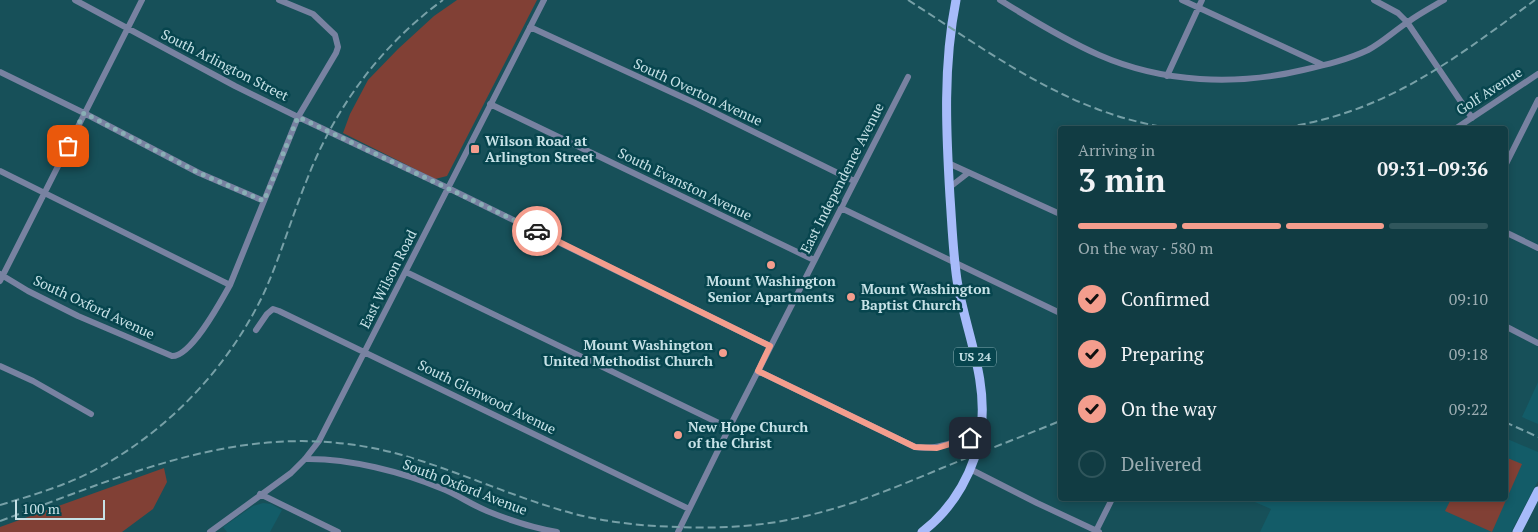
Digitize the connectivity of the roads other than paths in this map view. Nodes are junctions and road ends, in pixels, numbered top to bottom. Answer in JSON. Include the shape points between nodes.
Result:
{"nodes":[{"id":1,"x":75,"y":0,"type":"edge"},
{"id":2,"x":142,"y":0,"type":"edge"},
{"id":3,"x":279,"y":0,"type":"edge"},
{"id":4,"x":544,"y":0,"type":"edge"},
{"id":5,"x":956,"y":0,"type":"edge"},
{"id":6,"x":1000,"y":0,"type":"edge"},
{"id":7,"x":1182,"y":0,"type":"edge"},
{"id":8,"x":1202,"y":0,"type":"edge"},
{"id":9,"x":1374,"y":0,"type":"edge"},
{"id":10,"x":1444,"y":0,"type":"edge"},
{"id":11,"x":1199,"y":8,"type":"junction"},
{"id":12,"x":1407,"y":22,"type":"junction"},
{"id":13,"x":530,"y":27,"type":"junction"},
{"id":14,"x":127,"y":29,"type":"junction"},
{"id":15,"x":1323,"y":65,"type":"junction"},
{"id":16,"x":0,"y":72,"type":"edge"},
{"id":17,"x":1538,"y":74,"type":"edge"},
{"id":18,"x":1168,"y":76,"type":"junction"},
{"id":19,"x":908,"y":77,"type":"dead end"},
{"id":20,"x":1538,"y":100,"type":"edge"},
{"id":21,"x":490,"y":104,"type":"junction"},
{"id":22,"x":84,"y":113,"type":"junction"},
{"id":23,"x":298,"y":117,"type":"junction"},
{"id":24,"x":1472,"y":118,"type":"junction"},
{"id":25,"x":1460,"y":126,"type":"edge"},
{"id":26,"x":1508,"y":160,"type":"edge"},
{"id":27,"x":948,"y":163,"type":"junction"},
{"id":28,"x":0,"y":171,"type":"edge"},
{"id":29,"x":968,"y":173,"type":"junction"},
{"id":30,"x":854,"y":181,"type":"junction"},
{"id":31,"x":950,"y":187,"type":"junction"},
{"id":32,"x":448,"y":188,"type":"junction"},
{"id":33,"x":44,"y":194,"type":"junction"},
{"id":34,"x":264,"y":201,"type":"junction"},
{"id":35,"x":841,"y":208,"type":"junction"},
{"id":36,"x":1058,"y":213,"type":"edge"},
{"id":37,"x":1508,"y":233,"type":"edge"},
{"id":38,"x":1538,"y":248,"type":"edge"},
{"id":39,"x":814,"y":260,"type":"junction"},
{"id":40,"x":955,"y":264,"type":"junction"},
{"id":41,"x":406,"y":272,"type":"junction"},
{"id":42,"x":1,"y":277,"type":"edge"},
{"id":43,"x":230,"y":285,"type":"junction"},
{"id":44,"x":1058,"y":313,"type":"edge"},
{"id":45,"x":1508,"y":328,"type":"edge"},
{"id":46,"x":256,"y":330,"type":"dead end"},
{"id":47,"x":1538,"y":343,"type":"edge"},
{"id":48,"x":770,"y":346,"type":"junction"},
{"id":49,"x":366,"y":352,"type":"junction"},
{"id":50,"x":0,"y":366,"type":"edge"},
{"id":51,"x":758,"y":371,"type":"junction"},
{"id":52,"x":92,"y":414,"type":"dead end"},
{"id":53,"x":729,"y":428,"type":"junction"},
{"id":54,"x":980,"y":438,"type":"junction"},
{"id":55,"x":305,"y":459,"type":"junction"},
{"id":56,"x":974,"y":471,"type":"junction"},
{"id":57,"x":1538,"y":491,"type":"edge"},
{"id":58,"x":260,"y":494,"type":"junction"},
{"id":59,"x":1111,"y":501,"type":"edge"},
{"id":60,"x":689,"y":509,"type":"junction"},
{"id":61,"x":1097,"y":531,"type":"edge"},
{"id":62,"x":210,"y":532,"type":"edge"},
{"id":63,"x":338,"y":532,"type":"edge"},
{"id":64,"x":556,"y":532,"type":"edge"},
{"id":65,"x":678,"y":532,"type":"edge"},
{"id":66,"x":922,"y":532,"type":"edge"},
{"id":67,"x":1517,"y":532,"type":"edge"}],
"edges":[{"from":1,"to":14,"type":"street","name":"South Arlington Street"},
{"from":2,"to":14,"type":"street"},
{"from":3,"to":23,"type":"street","via":[[313,14],[335,35],[337,50]]},
{"from":4,"to":13,"type":"street","name":"East Wilson Road"},
{"from":5,"to":27,"type":"main road","number":"US 24","via":[[946,76]]},
{"from":6,"to":18,"type":"street","via":[[1099,55]]},
{"from":7,"to":11,"type":"street"},
{"from":8,"to":11,"type":"street"},
{"from":9,"to":12,"type":"street"},
{"from":10,"to":12,"type":"street"},
{"from":11,"to":15,"type":"street"},
{"from":11,"to":18,"type":"street"},
{"from":12,"to":15,"type":"street","via":[[1367,50]]},
{"from":12,"to":24,"type":"street"},
{"from":13,"to":21,"type":"street","name":"East Wilson Road"},
{"from":13,"to":30,"type":"street","name":"South Overton Avenue"},
{"from":14,"to":22,"type":"street"},
{"from":14,"to":23,"type":"street","name":"South Arlington Street"},
{"from":15,"to":18,"type":"street","via":[[1243,80]]},
{"from":16,"to":22,"type":"street"},
{"from":17,"to":24,"type":"street","name":"Golf Avenue"},
{"from":19,"to":30,"type":"street","name":"East Independence Avenue"},
{"from":20,"to":26,"type":"street"},
{"from":21,"to":32,"type":"street","name":"East Wilson Road"},
{"from":21,"to":39,"type":"street","name":"South Evanston Avenue"},
{"from":22,"to":33,"type":"street"},
{"from":22,"to":34,"type":"street","via":[[199,173]]},
{"from":23,"to":32,"type":"street","name":"South Arlington Street"},
{"from":23,"to":34,"type":"street"},
{"from":24,"to":25,"type":"street","name":"Golf Avenue"},
{"from":27,"to":29,"type":"street"},
{"from":27,"to":31,"type":"main road","number":"US 24"},
{"from":28,"to":33,"type":"street"},
{"from":29,"to":31,"type":"street"},
{"from":29,"to":36,"type":"street"},
{"from":30,"to":35,"type":"street","name":"East Independence Avenue"},
{"from":31,"to":40,"type":"main road","number":"US 24"},
{"from":32,"to":41,"type":"street","name":"East Wilson Road"},
{"from":32,"to":48,"type":"street","name":"South Arlington Street"},
{"from":33,"to":42,"type":"street"},
{"from":33,"to":43,"type":"street"},
{"from":34,"to":43,"type":"street"},
{"from":35,"to":39,"type":"street","name":"East Independence Avenue"},
{"from":35,"to":40,"type":"street"},
{"from":37,"to":38,"type":"street"},
{"from":39,"to":48,"type":"street","name":"East Independence Avenue"},
{"from":40,"to":44,"type":"street"},
{"from":40,"to":54,"type":"main road","number":"US 24","via":[[981,386]]},
{"from":41,"to":49,"type":"street","name":"East Wilson Road"},
{"from":41,"to":53,"type":"street"},
{"from":42,"to":43,"type":"street","name":"South Oxford Avenue","via":[[78,316],[172,356],[185,351],[195,339]]},
{"from":45,"to":47,"type":"street"},
{"from":46,"to":49,"type":"street","name":"South Glenwood Avenue","via":[[273,309]]},
{"from":48,"to":51,"type":"street","name":"East Independence Avenue"},
{"from":49,"to":55,"type":"street","name":"East Wilson Road","via":[[324,433]]},
{"from":49,"to":60,"type":"street","name":"South Glenwood Avenue"},
{"from":50,"to":52,"type":"street"},
{"from":51,"to":53,"type":"street","name":"East Independence Avenue"},
{"from":51,"to":54,"type":"street","via":[[915,447],[937,448]]},
{"from":53,"to":60,"type":"street","name":"East Independence Avenue"},
{"from":54,"to":56,"type":"main road","number":"US 24"},
{"from":55,"to":58,"type":"street","name":"East Wilson Road"},
{"from":55,"to":64,"type":"street","name":"South Oxford Avenue","via":[[344,461],[404,475],[443,489],[487,511]]},
{"from":56,"to":61,"type":"street"},
{"from":56,"to":66,"type":"main road","number":"US 24","via":[[947,507]]},
{"from":57,"to":67,"type":"main road"},
{"from":58,"to":62,"type":"street","name":"East Wilson Road"},
{"from":58,"to":63,"type":"street"},
{"from":59,"to":61,"type":"street"},
{"from":60,"to":65,"type":"street","name":"East Independence Avenue"}]}
